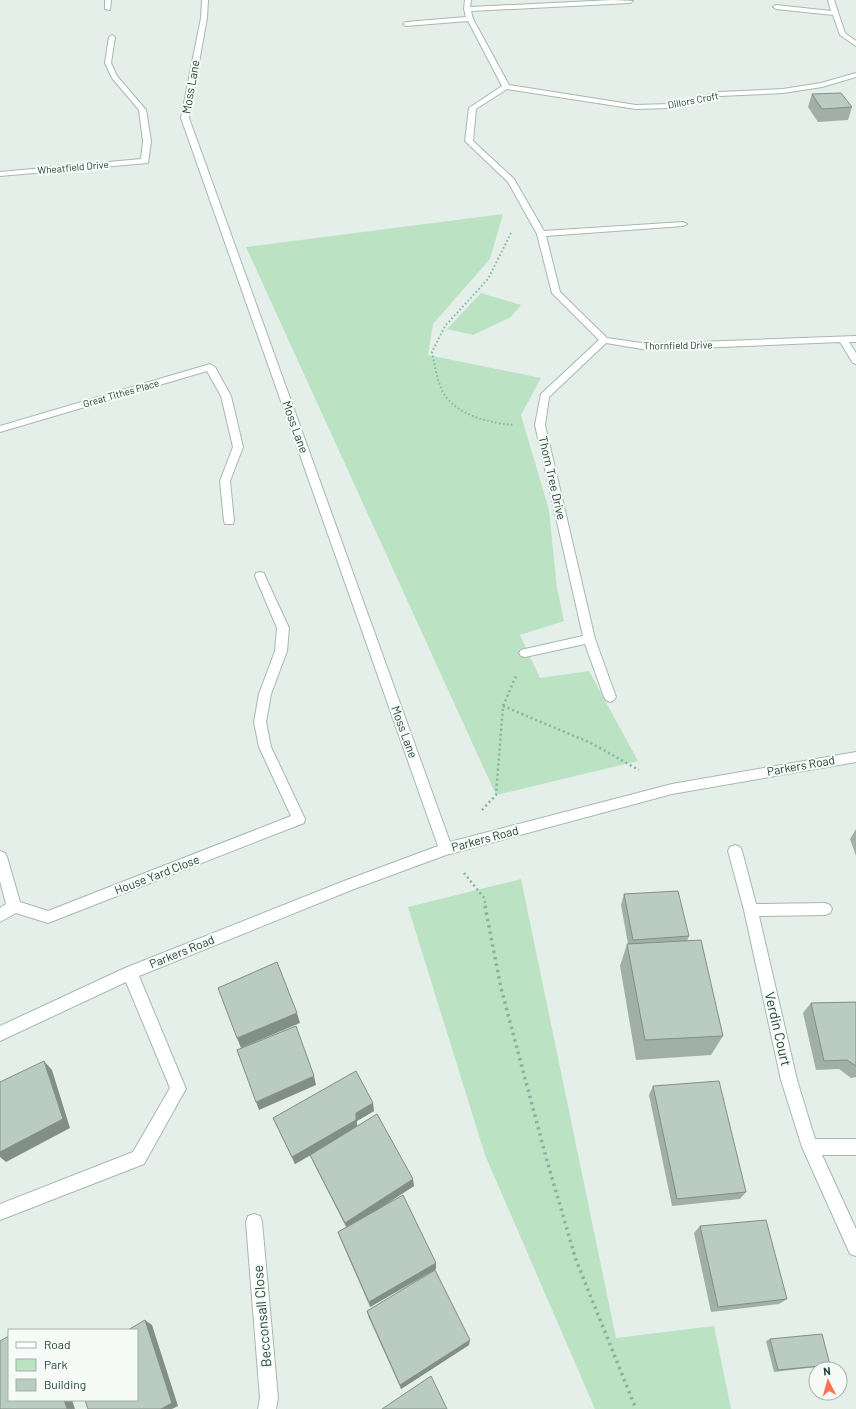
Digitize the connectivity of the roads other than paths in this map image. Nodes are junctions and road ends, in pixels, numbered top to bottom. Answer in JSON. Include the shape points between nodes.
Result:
{"nodes":[{"id":1,"x":108,"y":0,"type":"edge"},
{"id":2,"x":206,"y":0,"type":"edge"},
{"id":3,"x":468,"y":0,"type":"edge"},
{"id":4,"x":831,"y":0,"type":"edge"},
{"id":5,"x":630,"y":1,"type":"edge"},
{"id":6,"x":776,"y":7,"type":"dead end"},
{"id":7,"x":108,"y":9,"type":"dead end"},
{"id":8,"x":467,"y":9,"type":"junction"},
{"id":9,"x":834,"y":13,"type":"junction"},
{"id":10,"x":470,"y":19,"type":"junction"},
{"id":11,"x":406,"y":24,"type":"dead end"},
{"id":12,"x":112,"y":37,"type":"dead end"},
{"id":13,"x":856,"y":44,"type":"edge"},
{"id":14,"x":856,"y":76,"type":"edge"},
{"id":15,"x":506,"y":87,"type":"junction"},
{"id":16,"x":0,"y":174,"type":"edge"},
{"id":17,"x":683,"y":224,"type":"dead end"},
{"id":18,"x":541,"y":234,"type":"junction"},
{"id":19,"x":856,"y":338,"type":"edge"},
{"id":20,"x":604,"y":340,"type":"junction"},
{"id":21,"x":843,"y":340,"type":"junction"},
{"id":22,"x":856,"y":361,"type":"edge"},
{"id":23,"x":0,"y":429,"type":"edge"},
{"id":24,"x":229,"y":521,"type":"dead end"},
{"id":25,"x":260,"y":576,"type":"dead end"},
{"id":26,"x":590,"y":639,"type":"junction"},
{"id":27,"x":525,"y":653,"type":"road end"},
{"id":28,"x":610,"y":697,"type":"dead end"},
{"id":29,"x":856,"y":757,"type":"edge"},
{"id":30,"x":446,"y":849,"type":"junction"},
{"id":31,"x":735,"y":851,"type":"dead end"},
{"id":32,"x":0,"y":857,"type":"edge"},
{"id":33,"x":14,"y":906,"type":"junction"},
{"id":34,"x":825,"y":909,"type":"dead end"},
{"id":35,"x":751,"y":910,"type":"junction"},
{"id":36,"x":0,"y":916,"type":"edge"},
{"id":37,"x":130,"y":973,"type":"junction"},
{"id":38,"x":0,"y":1034,"type":"edge"},
{"id":39,"x":810,"y":1147,"type":"junction"},
{"id":40,"x":856,"y":1147,"type":"edge"},
{"id":41,"x":0,"y":1212,"type":"edge"},
{"id":42,"x":254,"y":1222,"type":"dead end"},
{"id":43,"x":856,"y":1248,"type":"edge"},
{"id":44,"x":267,"y":1409,"type":"edge"}],
"edges":[{"from":1,"to":7,"type":"street"},
{"from":2,"to":30,"type":"street","name":"Moss Lane","via":[[185,118]]},
{"from":3,"to":8,"type":"street"},
{"from":4,"to":9,"type":"street"},
{"from":5,"to":8,"type":"street","via":[[611,5]]},
{"from":6,"to":9,"type":"street"},
{"from":8,"to":10,"type":"street"},
{"from":9,"to":13,"type":"street","via":[[842,34]]},
{"from":10,"to":11,"type":"street"},
{"from":10,"to":15,"type":"street"},
{"from":12,"to":16,"type":"street","name":"Wheatfield Drive","via":[[108,63],[114,77],[142,110],[147,141],[146,161]]},
{"from":14,"to":15,"type":"street","name":"Dillors Croft","via":[[783,91],[720,94],[670,106],[636,107]]},
{"from":15,"to":18,"type":"street","via":[[473,108],[469,141],[511,181]]},
{"from":17,"to":18,"type":"street"},
{"from":18,"to":20,"type":"street","via":[[556,293]]},
{"from":19,"to":21,"type":"street","name":"Thornfield Drive"},
{"from":20,"to":21,"type":"street","name":"Thornfield Drive","via":[[648,347]]},
{"from":20,"to":26,"type":"street","name":"Thorn Tree Drive","via":[[544,396],[540,425]]},
{"from":21,"to":22,"type":"street"},
{"from":23,"to":24,"type":"street","name":"Great Tithes Place","via":[[210,367],[226,396],[238,447],[225,482]]},
{"from":25,"to":33,"type":"street","name":"House Yard Close","via":[[283,628],[281,651],[265,694],[260,722],[265,747],[299,819],[48,917]]},
{"from":26,"to":27,"type":"street"},
{"from":26,"to":28,"type":"street","name":"Thorn Tree Drive"},
{"from":29,"to":30,"type":"street","name":"Parkers Road","via":[[672,789]]},
{"from":30,"to":37,"type":"street","name":"Parkers Road"},
{"from":31,"to":35,"type":"street","name":"Verdin Court"},
{"from":32,"to":33,"type":"street"},
{"from":33,"to":36,"type":"street"},
{"from":34,"to":35,"type":"street"},
{"from":35,"to":39,"type":"street","name":"Verdin Court","via":[[789,1080]]},
{"from":37,"to":38,"type":"street","name":"Parkers Road"},
{"from":37,"to":41,"type":"street","via":[[178,1089],[138,1158]]},
{"from":39,"to":40,"type":"street"},
{"from":39,"to":43,"type":"street","name":"Verdin Court"},
{"from":42,"to":44,"type":"street","name":"Becconsall Close","via":[[270,1398]]}]}
